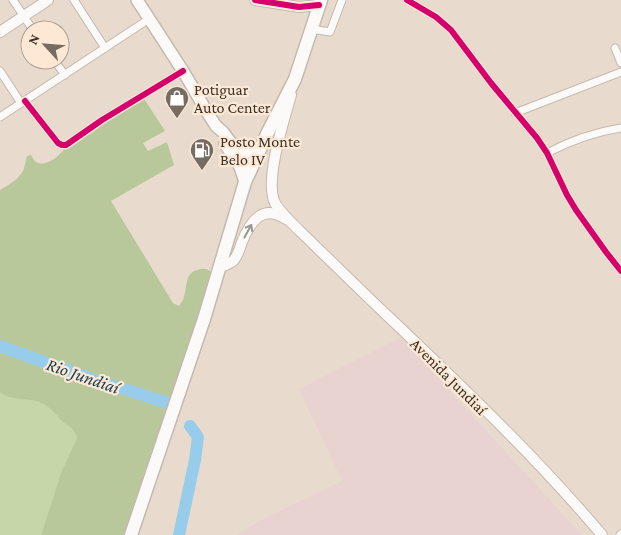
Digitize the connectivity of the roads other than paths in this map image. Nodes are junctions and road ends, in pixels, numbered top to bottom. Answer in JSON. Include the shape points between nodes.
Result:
{"nodes":[{"id":1,"x":13,"y":0,"type":"edge"},
{"id":2,"x":48,"y":0,"type":"edge"},
{"id":3,"x":74,"y":0,"type":"edge"},
{"id":4,"x":137,"y":0,"type":"edge"},
{"id":5,"x":255,"y":0,"type":"edge"},
{"id":6,"x":342,"y":0,"type":"edge"},
{"id":7,"x":407,"y":0,"type":"edge"},
{"id":8,"x":320,"y":2,"type":"edge"},
{"id":9,"x":300,"y":4,"type":"edge"},
{"id":10,"x":24,"y":16,"type":"junction"},
{"id":11,"x":149,"y":19,"type":"junction"},
{"id":12,"x":27,"y":20,"type":"edge"},
{"id":13,"x":311,"y":30,"type":"junction"},
{"id":14,"x":0,"y":32,"type":"edge"},
{"id":15,"x":105,"y":48,"type":"junction"},
{"id":16,"x":615,"y":48,"type":"dead end"},
{"id":17,"x":621,"y":63,"type":"edge"},
{"id":18,"x":61,"y":70,"type":"edge"},
{"id":19,"x":0,"y":71,"type":"edge"},
{"id":20,"x":183,"y":71,"type":"junction"},
{"id":21,"x":621,"y":72,"type":"edge"},
{"id":22,"x":65,"y":75,"type":"junction"},
{"id":23,"x":295,"y":79,"type":"junction"},
{"id":24,"x":23,"y":102,"type":"junction"},
{"id":25,"x":515,"y":113,"type":"junction"},
{"id":26,"x":0,"y":117,"type":"edge"},
{"id":27,"x":216,"y":126,"type":"junction"},
{"id":28,"x":621,"y":128,"type":"edge"},
{"id":29,"x":262,"y":146,"type":"junction"},
{"id":30,"x":547,"y":153,"type":"junction"},
{"id":31,"x":245,"y":182,"type":"junction"},
{"id":32,"x":291,"y":222,"type":"junction"},
{"id":33,"x":220,"y":267,"type":"junction"},
{"id":34,"x":621,"y":271,"type":"edge"},
{"id":35,"x":131,"y":535,"type":"edge"},
{"id":36,"x":602,"y":535,"type":"edge"}],
"edges":[{"from":1,"to":10,"type":"street"},
{"from":2,"to":10,"type":"main road"},
{"from":3,"to":15,"type":"street"},
{"from":4,"to":11,"type":"main road"},
{"from":5,"to":9,"type":"main road"},
{"from":6,"to":13,"type":"street","via":[[330,32]]},
{"from":7,"to":25,"type":"street","via":[[443,22]]},
{"from":8,"to":9,"type":"main road"},
{"from":8,"to":13,"type":"highway"},
{"from":10,"to":12,"type":"street"},
{"from":10,"to":14,"type":"main road"},
{"from":11,"to":15,"type":"street"},
{"from":11,"to":20,"type":"main road"},
{"from":13,"to":23,"type":"highway"},
{"from":15,"to":22,"type":"street"},
{"from":16,"to":17,"type":"street"},
{"from":18,"to":22,"type":"street"},
{"from":19,"to":24,"type":"street"},
{"from":20,"to":24,"type":"street","via":[[66,145],[58,143]]},
{"from":20,"to":27,"type":"main road"},
{"from":21,"to":25,"type":"street"},
{"from":22,"to":24,"type":"street"},
{"from":23,"to":29,"type":"highway"},
{"from":23,"to":32,"type":"main road","name":"Avenida Jundiaí","via":[[271,180],[275,202]]},
{"from":24,"to":26,"type":"street"},
{"from":25,"to":30,"type":"street"},
{"from":27,"to":29,"type":"main road","via":[[238,151],[250,152]]},
{"from":27,"to":31,"type":"main road"},
{"from":28,"to":30,"type":"street","via":[[592,135]]},
{"from":29,"to":31,"type":"highway"},
{"from":30,"to":34,"type":"street","via":[[576,210]]},
{"from":31,"to":33,"type":"highway"},
{"from":33,"to":32,"type":"main road","name":"Avenida Jundiaí","one_way":true,"via":[[236,258],[247,231],[259,216],[274,213]]},
{"from":32,"to":36,"type":"main road","name":"Avenida Jundiaí","via":[[531,457]]},
{"from":33,"to":35,"type":"highway"}]}
